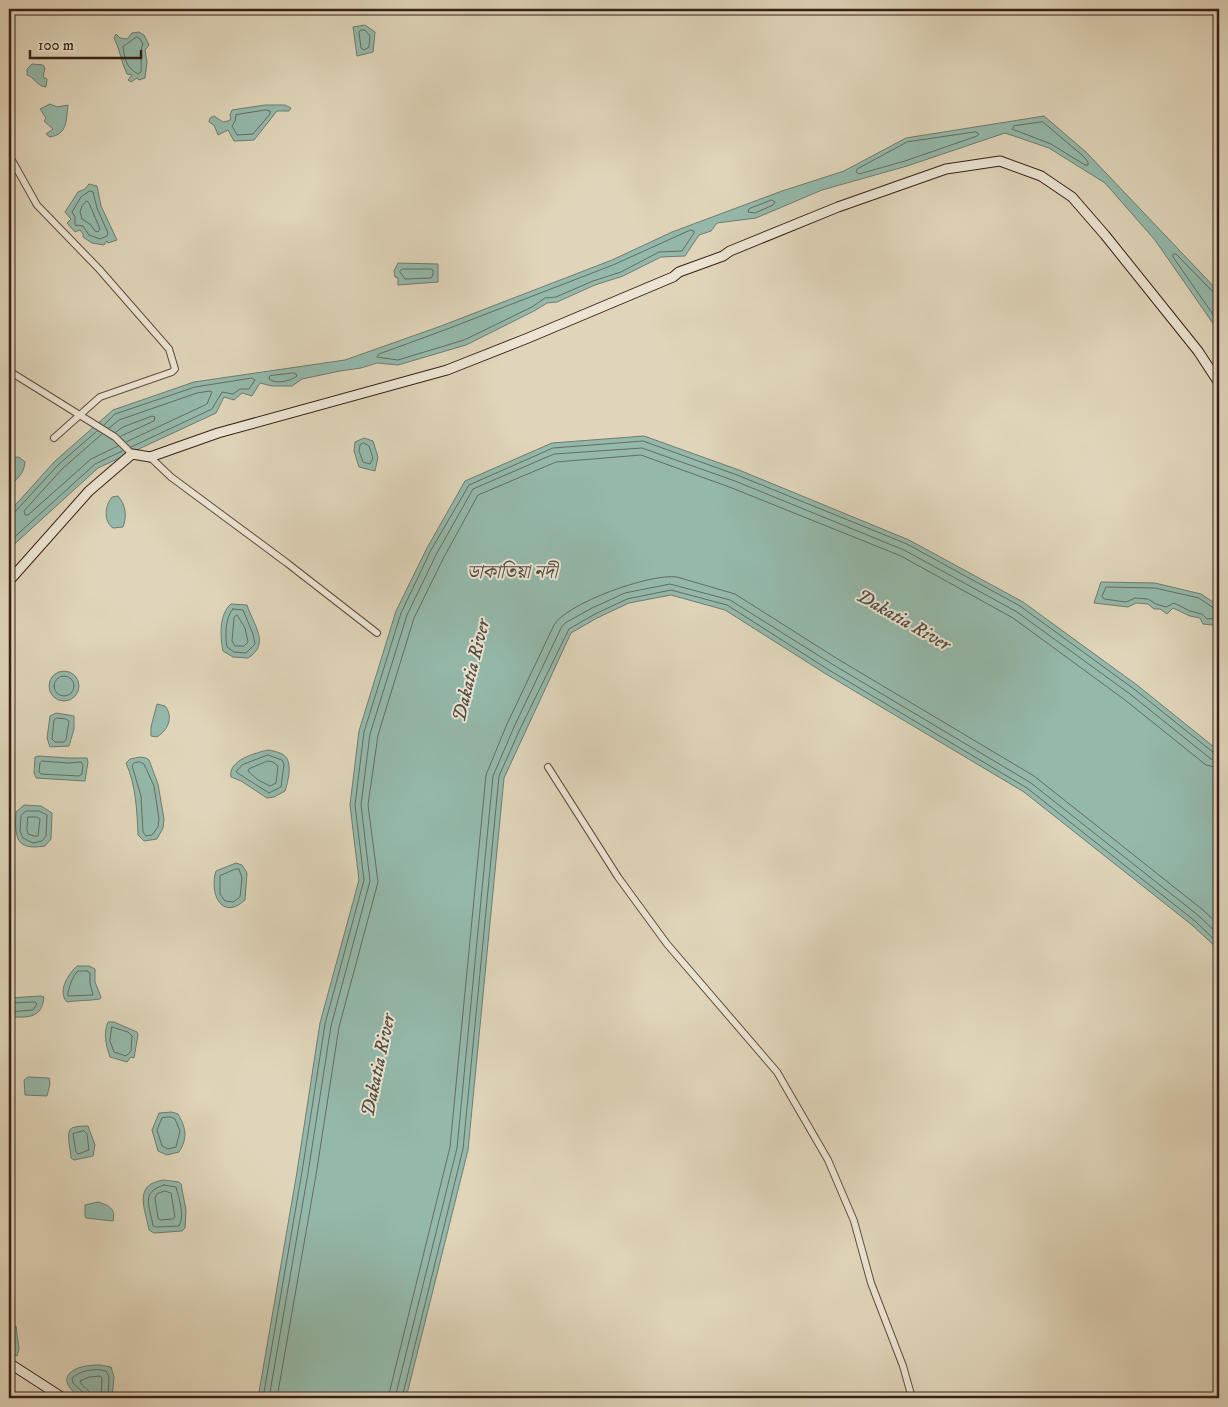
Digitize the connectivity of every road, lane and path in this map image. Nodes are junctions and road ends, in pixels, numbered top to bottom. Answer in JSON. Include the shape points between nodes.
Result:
{"nodes":[{"id":1,"x":9,"y":155,"type":"edge"},
{"id":2,"x":9,"y":371,"type":"edge"},
{"id":3,"x":1219,"y":383,"type":"edge"},
{"id":4,"x":80,"y":414,"type":"junction"},
{"id":5,"x":54,"y":438,"type":"dead end"},
{"id":6,"x":132,"y":454,"type":"junction"},
{"id":7,"x":150,"y":457,"type":"junction"},
{"id":8,"x":9,"y":581,"type":"edge"},
{"id":9,"x":377,"y":633,"type":"dead end"},
{"id":10,"x":548,"y":767,"type":"dead end"},
{"id":11,"x":9,"y":1363,"type":"edge"},
{"id":12,"x":63,"y":1398,"type":"edge"},
{"id":13,"x":912,"y":1398,"type":"edge"}],
"edges":[{"from":1,"to":4,"type":"street","via":[[37,205],[99,268],[169,349],[172,372],[100,397]]},
{"from":2,"to":4,"type":"street"},
{"from":3,"to":7,"type":"main road","via":[[1198,351],[1072,197],[1041,176],[1000,161],[946,169],[838,207],[447,370],[218,433]]},
{"from":4,"to":5,"type":"street"},
{"from":4,"to":6,"type":"street","via":[[115,437]]},
{"from":6,"to":7,"type":"main road"},
{"from":6,"to":8,"type":"main road","via":[[89,491]]},
{"from":7,"to":9,"type":"street","via":[[170,477]]},
{"from":10,"to":13,"type":"street","via":[[639,907],[777,1072],[828,1160],[854,1220],[871,1284]]},
{"from":11,"to":12,"type":"main road"}]}
